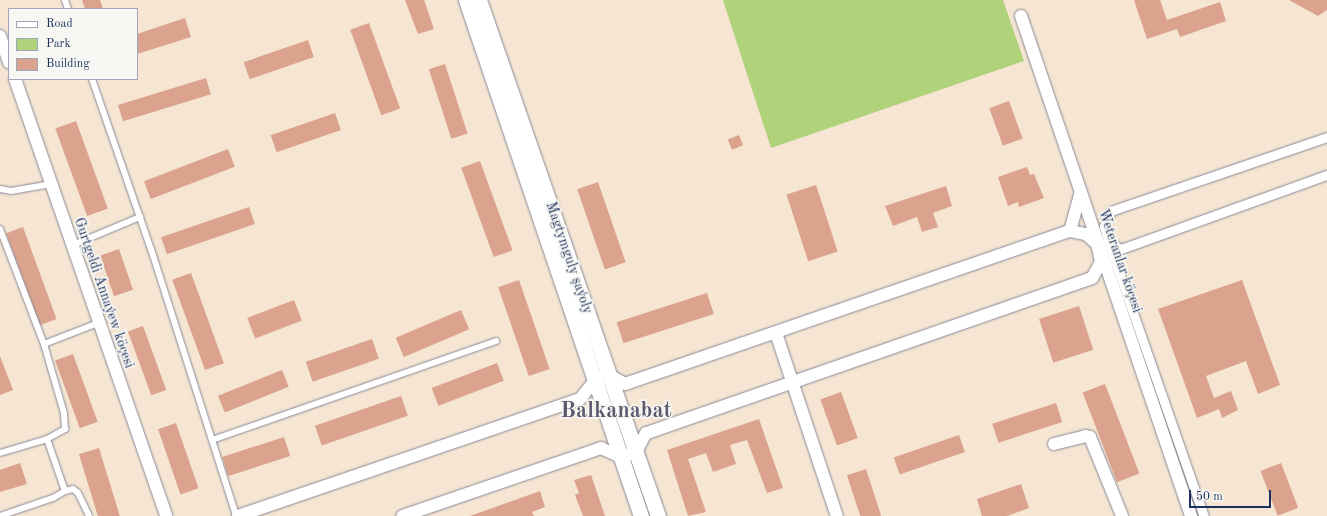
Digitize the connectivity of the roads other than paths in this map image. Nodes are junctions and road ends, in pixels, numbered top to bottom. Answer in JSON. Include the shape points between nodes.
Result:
{"nodes":[{"id":1,"x":466,"y":0,"type":"edge"},
{"id":2,"x":479,"y":0,"type":"edge"},
{"id":3,"x":1021,"y":16,"type":"dead end"},
{"id":4,"x":0,"y":36,"type":"edge"},
{"id":5,"x":8,"y":59,"type":"edge"},
{"id":6,"x":15,"y":80,"type":"edge"},
{"id":7,"x":92,"y":80,"type":"edge"},
{"id":8,"x":1327,"y":137,"type":"edge"},
{"id":9,"x":1327,"y":175,"type":"edge"},
{"id":10,"x":52,"y":184,"type":"junction"},
{"id":11,"x":0,"y":189,"type":"edge"},
{"id":12,"x":1081,"y":191,"type":"junction"},
{"id":13,"x":140,"y":217,"type":"junction"},
{"id":14,"x":0,"y":229,"type":"edge"},
{"id":15,"x":1070,"y":231,"type":"junction"},
{"id":16,"x":1103,"y":243,"type":"junction"},
{"id":17,"x":73,"y":245,"type":"junction"},
{"id":18,"x":1092,"y":278,"type":"junction"},
{"id":19,"x":1116,"y":293,"type":"junction"},
{"id":20,"x":98,"y":323,"type":"junction"},
{"id":21,"x":776,"y":333,"type":"junction"},
{"id":22,"x":496,"y":341,"type":"dead end"},
{"id":23,"x":44,"y":344,"type":"junction"},
{"id":24,"x":603,"y":377,"type":"junction"},
{"id":25,"x":791,"y":381,"type":"junction"},
{"id":26,"x":47,"y":439,"type":"junction"},
{"id":27,"x":212,"y":440,"type":"junction"},
{"id":28,"x":1054,"y":444,"type":"dead end"},
{"id":29,"x":636,"y":452,"type":"junction"},
{"id":30,"x":0,"y":453,"type":"edge"},
{"id":31,"x":621,"y":457,"type":"junction"},
{"id":32,"x":65,"y":491,"type":"junction"},
{"id":33,"x":0,"y":516,"type":"edge"},
{"id":34,"x":89,"y":516,"type":"edge"},
{"id":35,"x":166,"y":516,"type":"edge"},
{"id":36,"x":237,"y":516,"type":"edge"},
{"id":37,"x":402,"y":516,"type":"edge"},
{"id":38,"x":641,"y":516,"type":"edge"},
{"id":39,"x":658,"y":516,"type":"edge"},
{"id":40,"x":837,"y":516,"type":"edge"},
{"id":41,"x":1122,"y":516,"type":"edge"},
{"id":42,"x":1191,"y":516,"type":"edge"},
{"id":43,"x":1204,"y":516,"type":"edge"}],
"edges":[{"from":1,"to":24,"type":"street","name":"Magtymguly şaýoly"},
{"from":2,"to":24,"type":"street","name":"Magtymguly şaýoly"},
{"from":3,"to":12,"type":"street","name":"Weteranlar köçesi"},
{"from":4,"to":5,"type":"street"},
{"from":6,"to":10,"type":"street","name":"Gurtgeldi Annaýew köçesi"},
{"from":7,"to":13,"type":"lane"},
{"from":8,"to":16,"type":"street","via":[[1111,212],[1104,226]]},
{"from":9,"to":16,"type":"street","via":[[1121,249]]},
{"from":10,"to":11,"type":"lane","via":[[11,191]]},
{"from":10,"to":17,"type":"street","name":"Gurtgeldi Annaýew köçesi"},
{"from":12,"to":15,"type":"street"},
{"from":12,"to":16,"type":"street","name":"Weteranlar köçesi"},
{"from":13,"to":17,"type":"lane"},
{"from":13,"to":27,"type":"lane"},
{"from":14,"to":23,"type":"lane"},
{"from":15,"to":16,"type":"street","via":[[1086,234]]},
{"from":15,"to":21,"type":"street"},
{"from":16,"to":18,"type":"street","via":[[1101,262]]},
{"from":16,"to":19,"type":"street","name":"Weteranlar köçesi"},
{"from":16,"to":43,"type":"street"},
{"from":17,"to":20,"type":"street","name":"Gurtgeldi Annaýew köçesi"},
{"from":18,"to":19,"type":"street","via":[[1102,280]]},
{"from":18,"to":25,"type":"street"},
{"from":19,"to":42,"type":"street","name":"Weteranlar köçesi"},
{"from":20,"to":23,"type":"lane"},
{"from":20,"to":35,"type":"street","name":"Gurtgeldi Annaýew köçesi"},
{"from":21,"to":24,"type":"street","via":[[625,384]]},
{"from":21,"to":25,"type":"street"},
{"from":22,"to":27,"type":"lane"},
{"from":23,"to":26,"type":"lane","via":[[66,421],[65,429]]},
{"from":24,"to":29,"type":"street","name":"Magtymguly şaýoly"},
{"from":24,"to":31,"type":"street","name":"Magtymguly şaýoly"},
{"from":24,"to":36,"type":"street","via":[[580,399]]},
{"from":25,"to":29,"type":"street","via":[[646,433]]},
{"from":25,"to":40,"type":"street"},
{"from":26,"to":30,"type":"lane"},
{"from":26,"to":32,"type":"lane"},
{"from":27,"to":36,"type":"lane"},
{"from":28,"to":41,"type":"street","via":[[1090,437]]},
{"from":29,"to":31,"type":"street"},
{"from":29,"to":39,"type":"street","name":"Magtymguly şaýoly"},
{"from":31,"to":37,"type":"street","via":[[600,448]]},
{"from":31,"to":38,"type":"street","name":"Magtymguly şaýoly"},
{"from":32,"to":33,"type":"lane","via":[[53,498]]},
{"from":32,"to":34,"type":"lane","via":[[73,489],[78,493]]}]}
